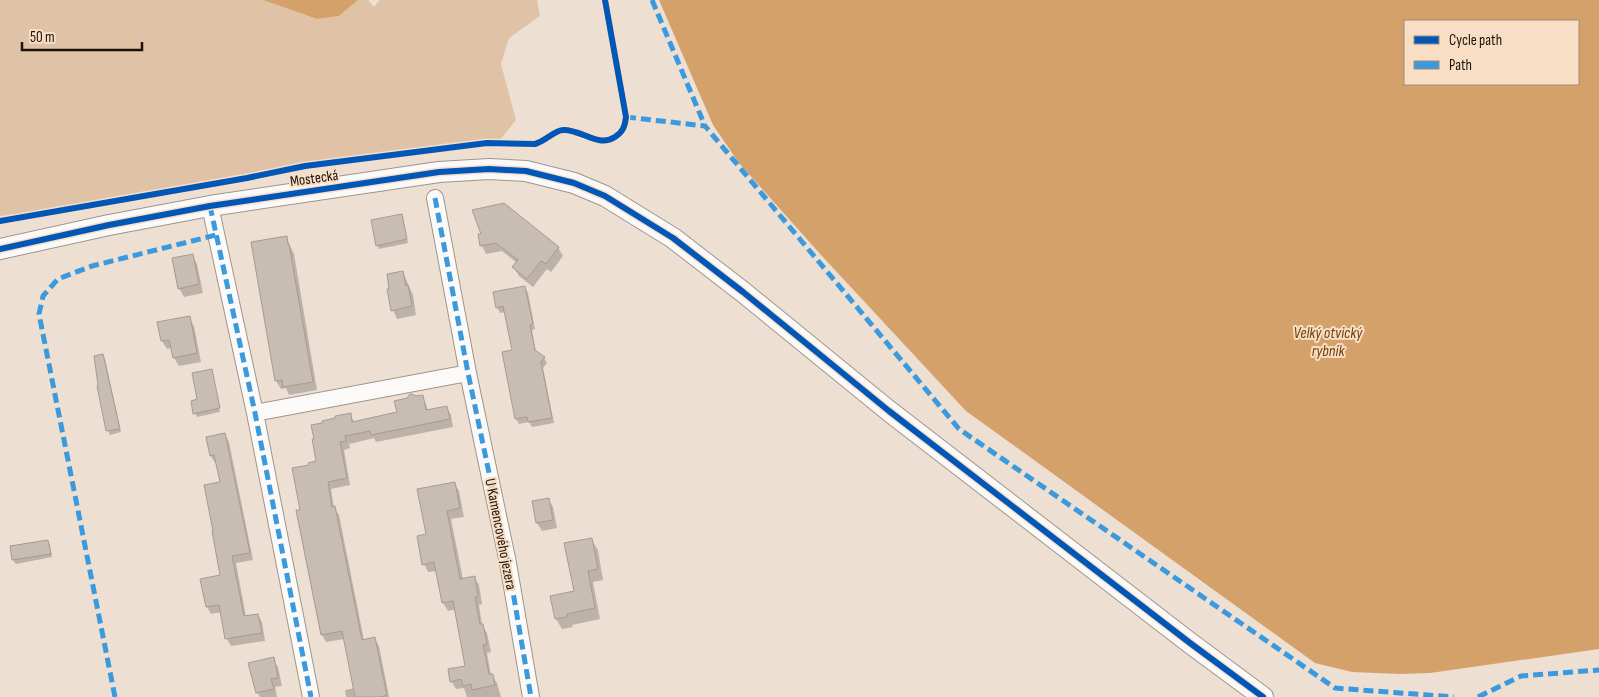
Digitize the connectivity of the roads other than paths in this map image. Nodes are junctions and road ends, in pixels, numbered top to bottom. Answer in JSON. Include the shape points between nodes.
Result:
{"nodes":[{"id":1,"x":435,"y":198,"type":"dead end"},
{"id":2,"x":210,"y":206,"type":"junction"},
{"id":3,"x":0,"y":249,"type":"edge"},
{"id":4,"x":468,"y":373,"type":"junction"},
{"id":5,"x":255,"y":413,"type":"junction"},
{"id":6,"x":311,"y":697,"type":"edge"},
{"id":7,"x":531,"y":697,"type":"edge"},
{"id":8,"x":1264,"y":697,"type":"edge"}],
"edges":[{"from":1,"to":4,"type":"street","name":"U Kamencového jezera"},
{"from":2,"to":3,"type":"street","name":"Mostecká"},
{"from":2,"to":5,"type":"street"},
{"from":2,"to":8,"type":"street","name":"Mostecká","via":[[439,172],[489,169],[526,171],[574,183],[605,196],[673,238],[889,411]]},
{"from":4,"to":5,"type":"street"},
{"from":4,"to":7,"type":"street","name":"U Kamencového jezera","via":[[508,563]]},
{"from":5,"to":6,"type":"street"}]}
